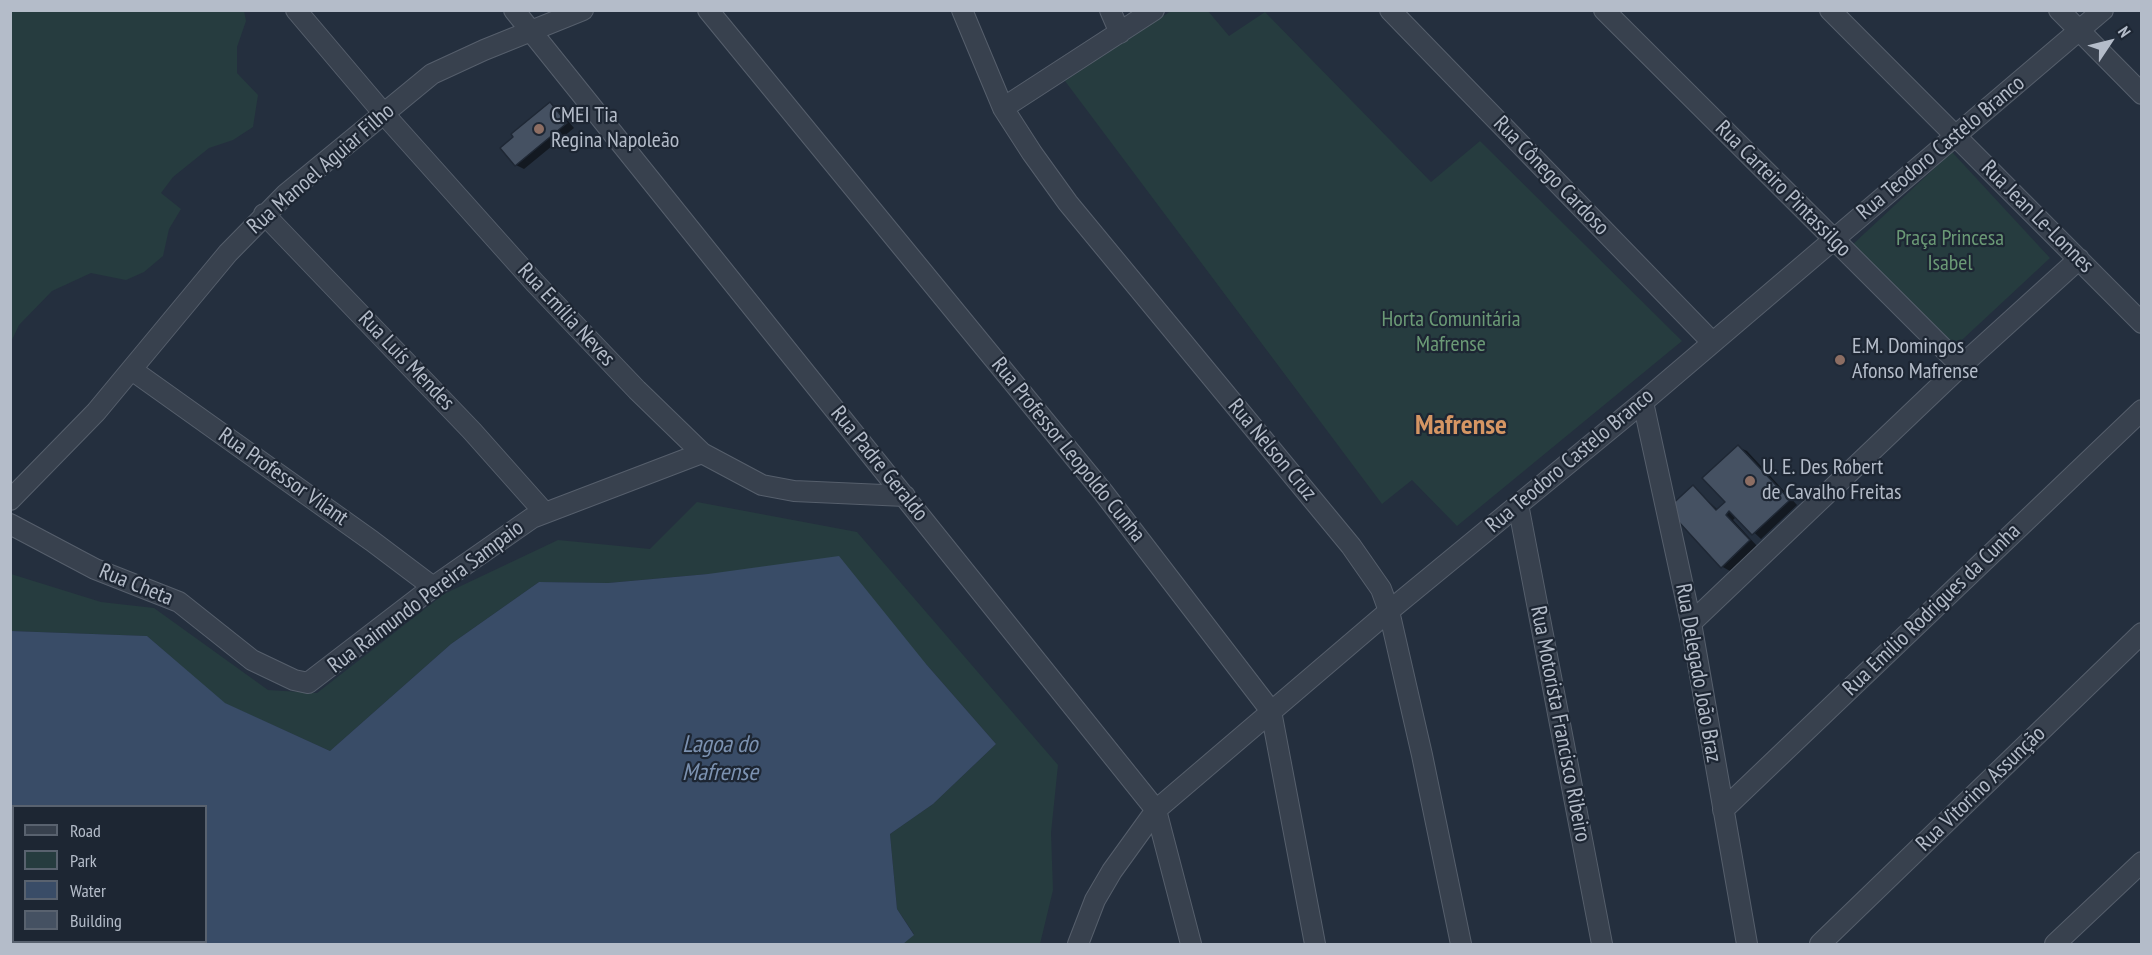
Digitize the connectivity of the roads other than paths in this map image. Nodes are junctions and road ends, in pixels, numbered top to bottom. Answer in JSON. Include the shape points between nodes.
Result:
{"nodes":[{"id":1,"x":296,"y":10,"type":"edge"},
{"id":2,"x":514,"y":10,"type":"edge"},
{"id":3,"x":583,"y":10,"type":"edge"},
{"id":4,"x":708,"y":10,"type":"edge"},
{"id":5,"x":962,"y":10,"type":"edge"},
{"id":6,"x":1110,"y":10,"type":"edge"},
{"id":7,"x":1154,"y":10,"type":"edge"},
{"id":8,"x":1390,"y":10,"type":"edge"},
{"id":9,"x":1604,"y":10,"type":"edge"},
{"id":10,"x":1830,"y":10,"type":"edge"},
{"id":11,"x":2059,"y":10,"type":"edge"},
{"id":12,"x":2103,"y":10,"type":"edge"},
{"id":13,"x":2079,"y":31,"type":"junction"},
{"id":14,"x":531,"y":33,"type":"junction"},
{"id":15,"x":1120,"y":33,"type":"junction"},
{"id":16,"x":2142,"y":94,"type":"edge"},
{"id":17,"x":1003,"y":108,"type":"junction"},
{"id":18,"x":384,"y":114,"type":"junction"},
{"id":19,"x":1956,"y":137,"type":"junction"},
{"id":20,"x":264,"y":214,"type":"junction"},
{"id":21,"x":1832,"y":239,"type":"junction"},
{"id":22,"x":2079,"y":259,"type":"junction"},
{"id":23,"x":2142,"y":323,"type":"edge"},
{"id":24,"x":1712,"y":342,"type":"junction"},
{"id":25,"x":1961,"y":366,"type":"junction"},
{"id":26,"x":132,"y":370,"type":"junction"},
{"id":27,"x":1643,"y":402,"type":"junction"},
{"id":28,"x":2142,"y":410,"type":"edge"},
{"id":29,"x":702,"y":453,"type":"junction"},
{"id":30,"x":905,"y":496,"type":"junction"},
{"id":31,"x":10,"y":500,"type":"edge"},
{"id":32,"x":1518,"y":504,"type":"junction"},
{"id":33,"x":544,"y":512,"type":"junction"},
{"id":34,"x":10,"y":524,"type":"edge"},
{"id":35,"x":433,"y":587,"type":"junction"},
{"id":36,"x":1389,"y":611,"type":"junction"},
{"id":37,"x":1691,"y":623,"type":"junction"},
{"id":38,"x":2142,"y":633,"type":"edge"},
{"id":39,"x":285,"y":676,"type":"joint"},
{"id":40,"x":1271,"y":711,"type":"junction"},
{"id":41,"x":1156,"y":810,"type":"junction"},
{"id":42,"x":1723,"y":810,"type":"junction"},
{"id":43,"x":2142,"y":862,"type":"edge"},
{"id":44,"x":1078,"y":945,"type":"edge"},
{"id":45,"x":1191,"y":945,"type":"edge"},
{"id":46,"x":1315,"y":945,"type":"edge"},
{"id":47,"x":1461,"y":945,"type":"edge"},
{"id":48,"x":1602,"y":945,"type":"edge"},
{"id":49,"x":1747,"y":945,"type":"edge"},
{"id":50,"x":1820,"y":945,"type":"edge"},
{"id":51,"x":2055,"y":945,"type":"edge"}],
"edges":[{"from":1,"to":18,"type":"street","name":"Rua Emília Neves"},
{"from":2,"to":14,"type":"street","name":"Rua Padre Geraldo"},
{"from":3,"to":14,"type":"street","name":"Rua Manoel Aguiar Filho"},
{"from":4,"to":40,"type":"street","name":"Rua Professor Leopoldo Cunha","via":[[1103,492]]},
{"from":5,"to":17,"type":"street","name":"Rua Nelson Cruz"},
{"from":6,"to":15,"type":"street"},
{"from":7,"to":15,"type":"street"},
{"from":8,"to":24,"type":"street","name":"Rua Cônego Cardoso"},
{"from":9,"to":21,"type":"street","name":"Rua Carteiro Pintassilgo"},
{"from":10,"to":19,"type":"street","name":"Rua Jean Le-Lonnes"},
{"from":11,"to":13,"type":"street"},
{"from":12,"to":13,"type":"street","name":"Rua Teodoro Castelo Branco"},
{"from":13,"to":16,"type":"street"},
{"from":13,"to":19,"type":"street","name":"Rua Teodoro Castelo Branco"},
{"from":14,"to":18,"type":"street","name":"Rua Manoel Aguiar Filho","via":[[438,71]]},
{"from":14,"to":30,"type":"street","name":"Rua Padre Geraldo"},
{"from":15,"to":17,"type":"street"},
{"from":17,"to":36,"type":"street","name":"Rua Nelson Cruz","via":[[1068,203],[1370,570]]},
{"from":18,"to":20,"type":"street","name":"Rua Manoel Aguiar Filho"},
{"from":18,"to":29,"type":"street","name":"Rua Emília Neves","via":[[535,283]]},
{"from":19,"to":21,"type":"street","name":"Rua Teodoro Castelo Branco"},
{"from":19,"to":22,"type":"street","name":"Rua Jean Le-Lonnes"},
{"from":20,"to":26,"type":"street","name":"Rua Manoel Aguiar Filho"},
{"from":20,"to":33,"type":"street","name":"Rua Luís Mendes"},
{"from":21,"to":24,"type":"street","name":"Rua Teodoro Castelo Branco"},
{"from":21,"to":25,"type":"street","name":"Rua Carteiro Pintassilgo"},
{"from":22,"to":23,"type":"street","name":"Rua Jean Le-Lonnes"},
{"from":22,"to":25,"type":"street"},
{"from":24,"to":27,"type":"street","name":"Rua Teodoro Castelo Branco"},
{"from":25,"to":37,"type":"street"},
{"from":26,"to":31,"type":"street","name":"Rua Manoel Aguiar Filho"},
{"from":26,"to":35,"type":"street","name":"Rua Professor Vilant"},
{"from":27,"to":32,"type":"street","name":"Rua Teodoro Castelo Branco"},
{"from":27,"to":37,"type":"street","name":"Rua Delegado João Braz"},
{"from":28,"to":42,"type":"street","name":"Rua Emílio Rodrigues da Cunha"},
{"from":29,"to":30,"type":"street","name":"Rua Emília Neves","via":[[762,485],[794,491]]},
{"from":29,"to":33,"type":"street","name":"Rua Raimundo Pereira Sampaio"},
{"from":30,"to":41,"type":"street","name":"Rua Padre Geraldo"},
{"from":32,"to":36,"type":"street","name":"Rua Teodoro Castelo Branco"},
{"from":32,"to":48,"type":"street","name":"Rua Motorista Francisco Ribeiro"},
{"from":33,"to":35,"type":"street","name":"Rua Raimundo Pereira Sampaio"},
{"from":34,"to":39,"type":"street","name":"Rua Cheta","via":[[95,569],[179,602],[252,660]]},
{"from":35,"to":39,"type":"street","name":"Rua Raimundo Pereira Sampaio","via":[[317,679],[303,683]]},
{"from":36,"to":40,"type":"street","name":"Rua Teodoro Castelo Branco"},
{"from":36,"to":47,"type":"street","name":"Rua Nelson Cruz"},
{"from":37,"to":42,"type":"street","name":"Rua Delegado João Braz"},
{"from":38,"to":50,"type":"street","name":"Rua Vitorino Assunção"},
{"from":40,"to":41,"type":"street","name":"Rua Teodoro Castelo Branco"},
{"from":40,"to":46,"type":"street","name":"Rua Professor Leopoldo Cunha"},
{"from":41,"to":44,"type":"street","name":"Rua Teodoro Castelo Branco","via":[[1095,900]]},
{"from":41,"to":45,"type":"street","name":"Rua Padre Geraldo"},
{"from":42,"to":49,"type":"street","name":"Rua Delegado João Braz"},
{"from":43,"to":51,"type":"street"}]}
